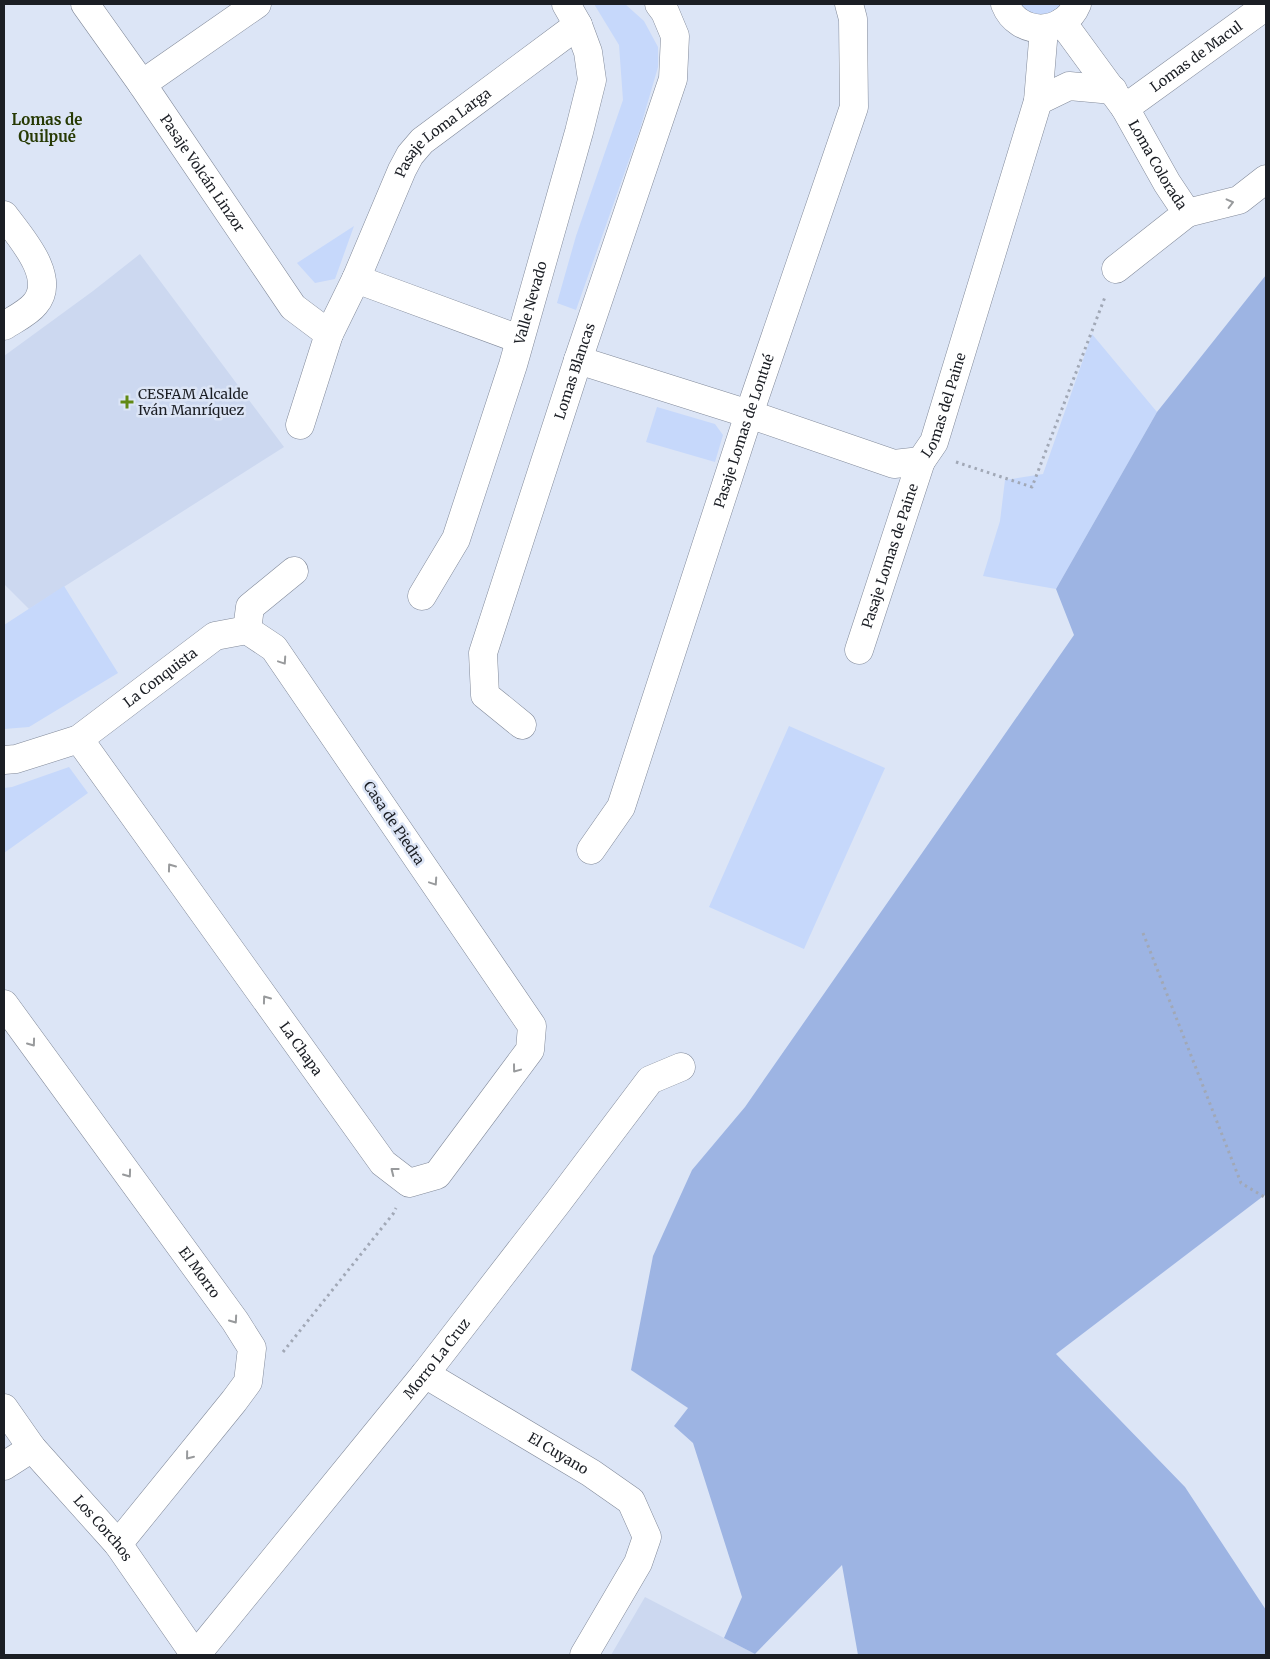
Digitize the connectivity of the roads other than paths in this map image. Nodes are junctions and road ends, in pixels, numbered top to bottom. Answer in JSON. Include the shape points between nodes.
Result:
{"nodes":[{"id":1,"x":85,"y":4,"type":"edge"},
{"id":2,"x":257,"y":4,"type":"edge"},
{"id":3,"x":659,"y":4,"type":"edge"},
{"id":4,"x":849,"y":4,"type":"edge"},
{"id":5,"x":1005,"y":4,"type":"edge"},
{"id":6,"x":1266,"y":6,"type":"edge"},
{"id":7,"x":572,"y":14,"type":"edge"},
{"id":8,"x":1061,"y":18,"type":"edge"},
{"id":9,"x":142,"y":84,"type":"junction"},
{"id":10,"x":1119,"y":99,"type":"junction"},
{"id":11,"x":1038,"y":101,"type":"junction"},
{"id":12,"x":1266,"y":179,"type":"edge"},
{"id":13,"x":1187,"y":213,"type":"junction"},
{"id":14,"x":4,"y":215,"type":"edge"},
{"id":15,"x":1116,"y":269,"type":"road end"},
{"id":16,"x":356,"y":279,"type":"junction"},
{"id":17,"x":4,"y":326,"type":"edge"},
{"id":18,"x":329,"y":334,"type":"junction"},
{"id":19,"x":519,"y":339,"type":"junction"},
{"id":20,"x":578,"y":360,"type":"junction"},
{"id":21,"x":749,"y":414,"type":"junction"},
{"id":22,"x":300,"y":425,"type":"dead end"},
{"id":23,"x":920,"y":461,"type":"junction"},
{"id":24,"x":294,"y":571,"type":"dead end"},
{"id":25,"x":422,"y":596,"type":"dead end"},
{"id":26,"x":247,"y":630,"type":"junction"},
{"id":27,"x":859,"y":650,"type":"dead end"},
{"id":28,"x":522,"y":725,"type":"dead end"},
{"id":29,"x":79,"y":739,"type":"junction"},
{"id":30,"x":4,"y":760,"type":"edge"},
{"id":31,"x":592,"y":850,"type":"dead end"},
{"id":32,"x":4,"y":1004,"type":"edge"},
{"id":33,"x":681,"y":1067,"type":"dead end"},
{"id":34,"x":409,"y":1183,"type":"joint"},
{"id":35,"x":424,"y":1374,"type":"junction"},
{"id":36,"x":4,"y":1408,"type":"edge"},
{"id":37,"x":32,"y":1448,"type":"junction"},
{"id":38,"x":4,"y":1466,"type":"edge"},
{"id":39,"x":118,"y":1544,"type":"junction"},
{"id":40,"x":195,"y":1655,"type":"edge"},
{"id":41,"x":584,"y":1655,"type":"edge"}],
"edges":[{"from":1,"to":9,"type":"street","name":"Pasaje Volcán Linzor"},
{"from":2,"to":9,"type":"street"},
{"from":3,"to":20,"type":"street","name":"Lomas Blancas","via":[[675,36],[673,79]]},
{"from":4,"to":21,"type":"street","name":"Pasaje Lomas de Lontué","via":[[853,19],[854,107]]},
{"from":5,"to":8,"type":"street","via":[[1017,21],[1029,27]]},
{"from":6,"to":10,"type":"street","name":"Lomas de Macul"},
{"from":7,"to":16,"type":"street","name":"Pasaje Loma Larga","via":[[422,141],[410,155]]},
{"from":7,"to":19,"type":"street","name":"Valle Nevado","via":[[588,52],[592,80]]},
{"from":8,"to":10,"type":"street","name":"Loma Colorada"},
{"from":8,"to":11,"type":"street","name":"Lomas del Paine"},
{"from":9,"to":18,"type":"street","name":"Pasaje Volcán Linzor","via":[[292,307]]},
{"from":10,"to":11,"type":"street","via":[[1069,86]]},
{"from":10,"to":13,"type":"street","name":"Loma Colorada"},
{"from":11,"to":23,"type":"street","name":"Lomas del Paine","via":[[934,442]]},
{"from":13,"to":12,"type":"street","one_way":true,"via":[[1239,200]]},
{"from":13,"to":15,"type":"street","name":"Loma Colorada"},
{"from":14,"to":17,"type":"street","via":[[39,265],[42,276],[42,287],[35,304]]},
{"from":16,"to":18,"type":"street","name":"Pasaje Loma Larga"},
{"from":16,"to":19,"type":"street"},
{"from":18,"to":22,"type":"street","name":"Pasaje Loma Larga"},
{"from":19,"to":25,"type":"street","name":"Valle Nevado","via":[[456,539]]},
{"from":20,"to":21,"type":"street","name":"Lomas del Paine"},
{"from":20,"to":28,"type":"street","name":"Lomas Blancas","via":[[483,653],[485,696]]},
{"from":21,"to":23,"type":"street","name":"Lomas del Paine","via":[[894,464]]},
{"from":21,"to":31,"type":"street","name":"Pasaje Lomas de Lontué","via":[[621,807]]},
{"from":23,"to":27,"type":"street","name":"Pasaje Lomas de Paine"},
{"from":24,"to":26,"type":"street","via":[[250,606]]},
{"from":26,"to":29,"type":"street","name":"La Conquista","via":[[215,636]]},
{"from":26,"to":34,"type":"street","name":"Casa de Piedra","one_way":true,"via":[[274,648],[532,1026],[530,1050],[437,1175]]},
{"from":29,"to":30,"type":"street","name":"La Conquista"},
{"from":34,"to":29,"type":"street","name":"La Chapa","one_way":true,"via":[[383,1162]]},
{"from":32,"to":39,"type":"street","name":"El Morro","one_way":true,"via":[[252,1348],[248,1382]]},
{"from":33,"to":35,"type":"street","name":"Morro La Cruz","via":[[650,1080]]},
{"from":35,"to":40,"type":"street","name":"Morro La Cruz"},
{"from":35,"to":41,"type":"street","name":"El Cuyano","via":[[591,1473],[631,1501],[647,1537],[638,1563]]},
{"from":36,"to":37,"type":"street","name":"Los Corchos"},
{"from":37,"to":38,"type":"street"},
{"from":37,"to":39,"type":"street","name":"Los Corchos"},
{"from":39,"to":40,"type":"street","name":"Los Corchos"}]}
